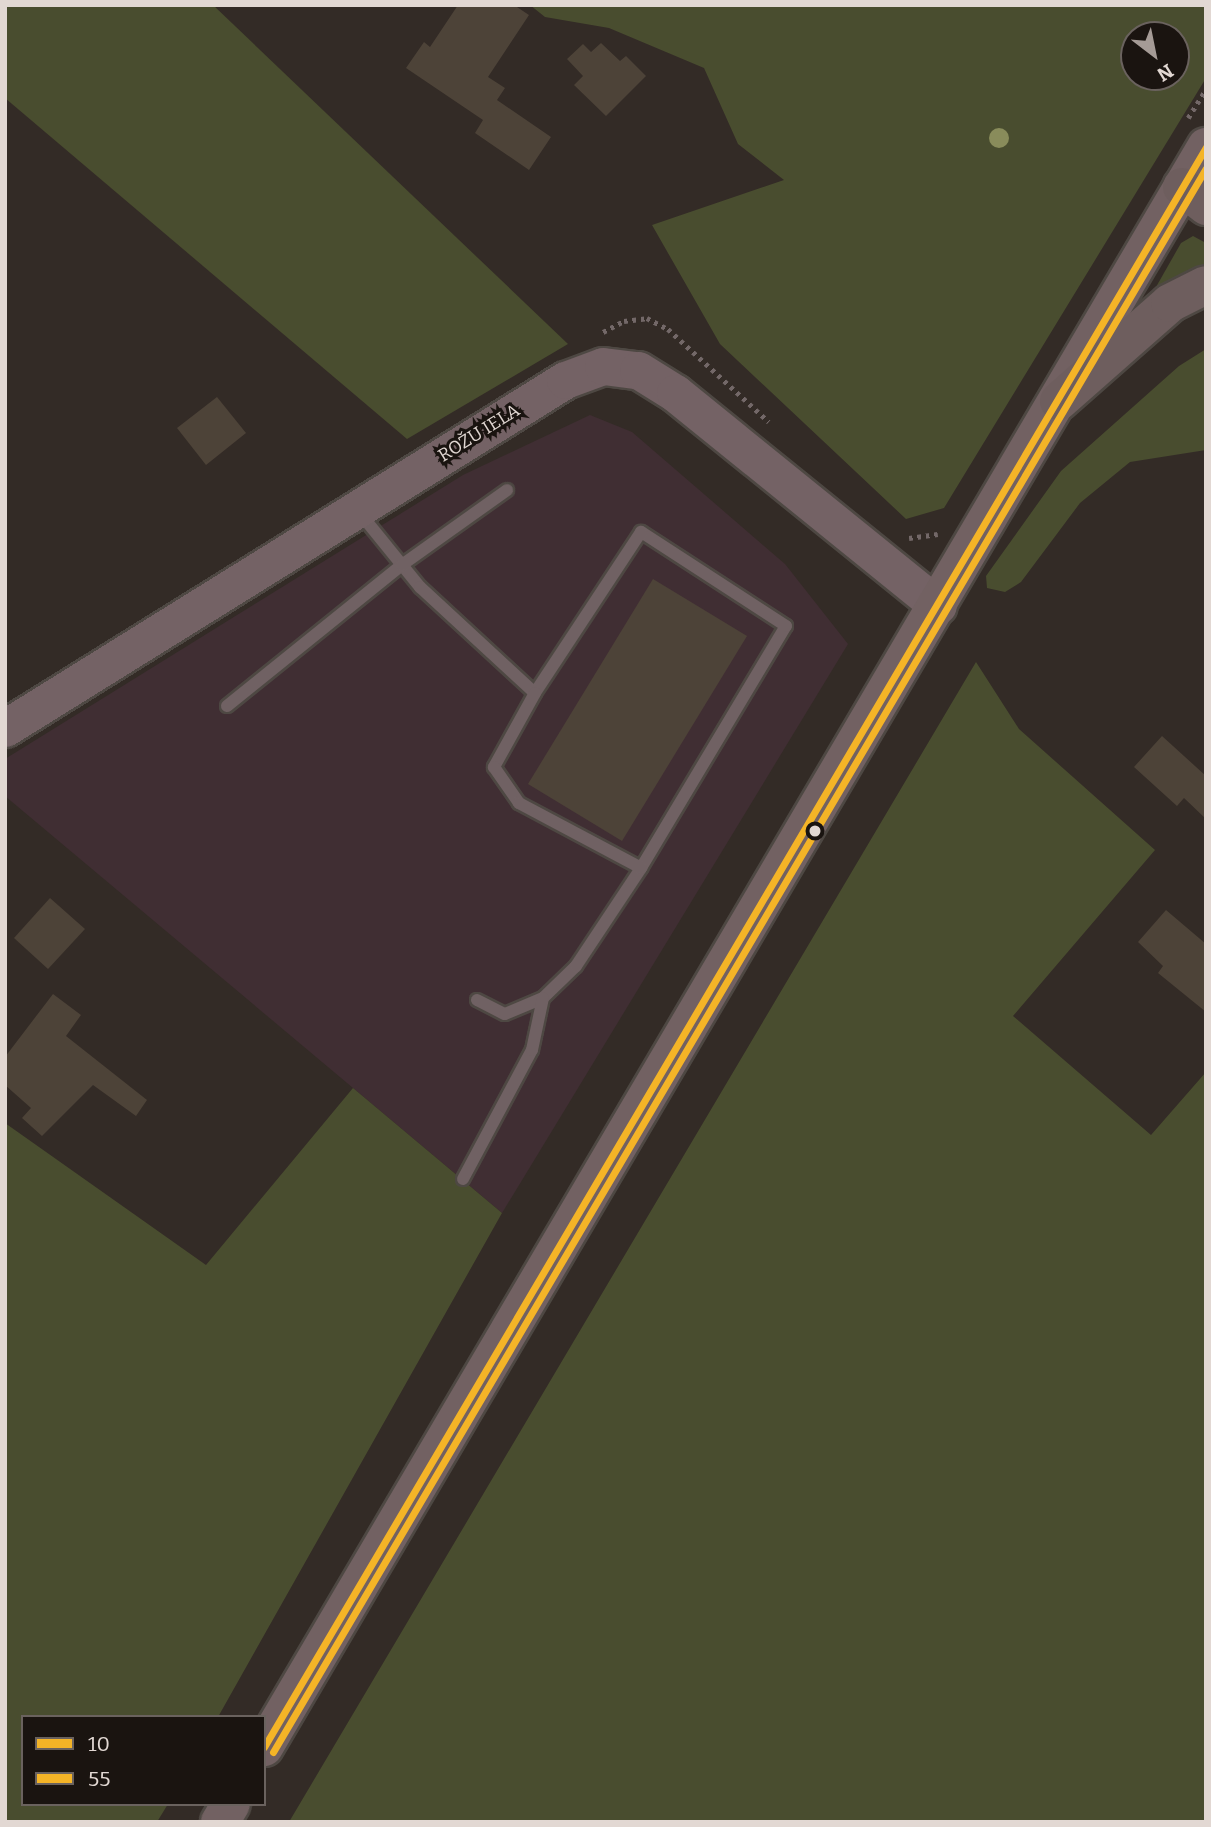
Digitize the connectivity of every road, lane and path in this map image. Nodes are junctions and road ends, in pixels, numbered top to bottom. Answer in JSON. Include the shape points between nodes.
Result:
{"nodes":[{"id":1,"x":1206,"y":147,"type":"edge"},
{"id":2,"x":1194,"y":197,"type":"edge"},
{"id":3,"x":1206,"y":285,"type":"edge"},
{"id":4,"x":1059,"y":401,"type":"junction"},
{"id":5,"x":507,"y":490,"type":"dead end"},
{"id":6,"x":357,"y":509,"type":"junction"},
{"id":7,"x":402,"y":565,"type":"junction"},
{"id":8,"x":937,"y":606,"type":"junction"},
{"id":9,"x":535,"y":693,"type":"junction"},
{"id":10,"x":227,"y":706,"type":"dead end"},
{"id":11,"x":5,"y":728,"type":"edge"},
{"id":12,"x":641,"y":868,"type":"junction"},
{"id":13,"x":543,"y":998,"type":"junction"},
{"id":14,"x":477,"y":1000,"type":"dead end"},
{"id":15,"x":463,"y":1179,"type":"dead end"},
{"id":16,"x":266,"y":1743,"type":"edge"},
{"id":17,"x":229,"y":1806,"type":"edge"},
{"id":18,"x":220,"y":1822,"type":"edge"}],
"edges":[{"from":1,"to":2,"type":"main road"},
{"from":2,"to":4,"type":"main road"},
{"from":3,"to":4,"type":"highway","via":[[1160,311]]},
{"from":4,"to":8,"type":"main road"},
{"from":5,"to":7,"type":"lane"},
{"from":6,"to":7,"type":"lane"},
{"from":6,"to":8,"type":"street","name":"ROŽU IELA","via":[[565,380],[603,366],[638,370],[675,393]]},
{"from":6,"to":11,"type":"street","name":"ROŽU IELA"},
{"from":7,"to":9,"type":"lane"},
{"from":7,"to":10,"type":"lane"},
{"from":8,"to":16,"type":"main road"},
{"from":9,"to":12,"type":"lane","via":[[494,767],[519,803]]},
{"from":9,"to":12,"type":"lane","via":[[641,532],[786,626]]},
{"from":12,"to":13,"type":"lane","via":[[576,966]]},
{"from":13,"to":14,"type":"lane","via":[[505,1014]]},
{"from":13,"to":15,"type":"lane","via":[[532,1050]]},
{"from":17,"to":18,"type":"main road"}]}
